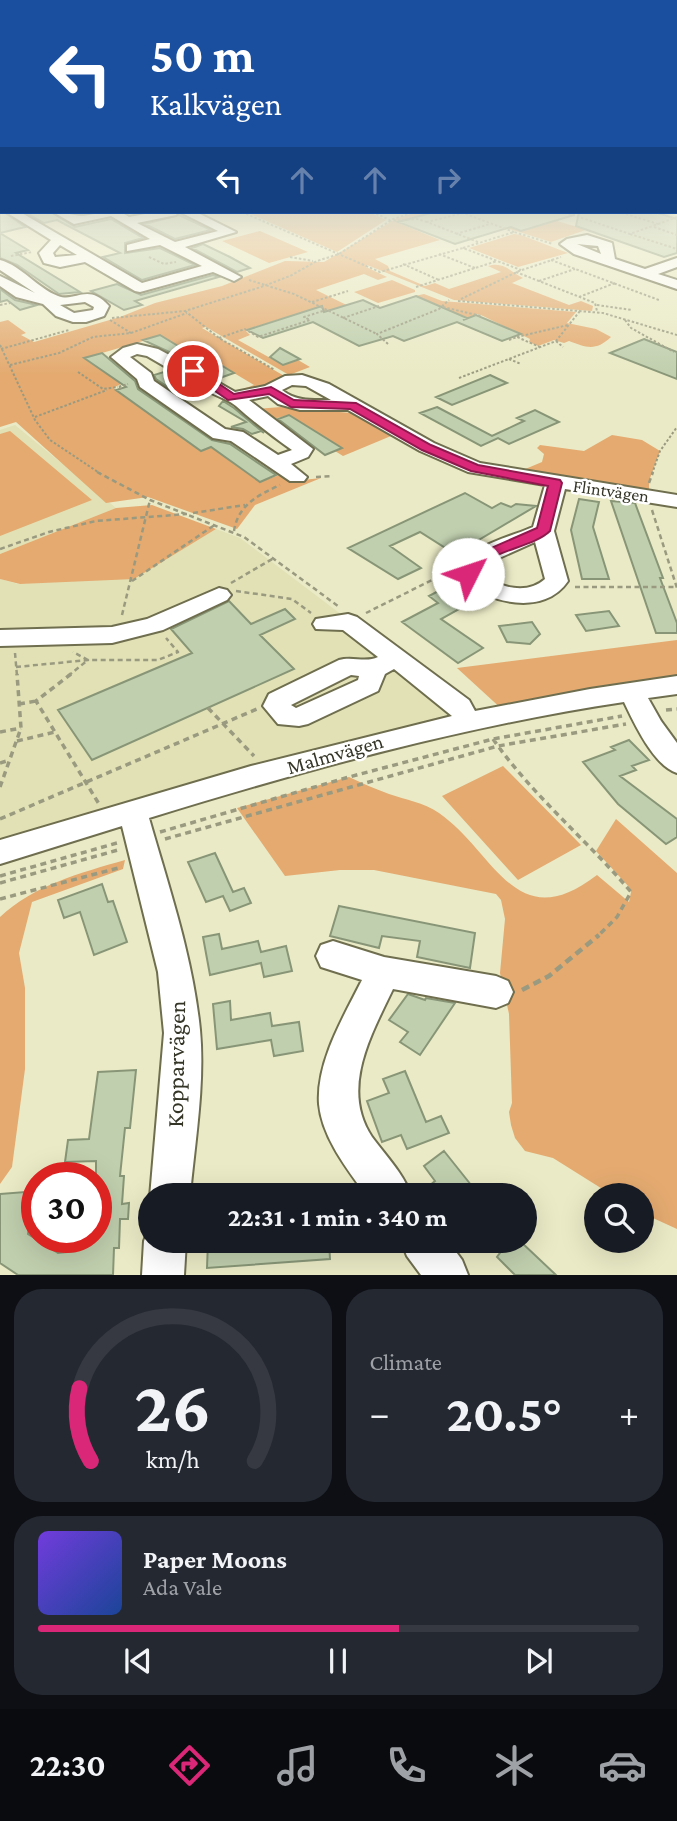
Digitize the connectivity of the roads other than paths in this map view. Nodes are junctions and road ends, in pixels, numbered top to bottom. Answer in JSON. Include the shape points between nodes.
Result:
{"nodes":[{"id":1,"x":46,"y":256,"type":"edge"},
{"id":2,"x":193,"y":256,"type":"edge"},
{"id":3,"x":608,"y":256,"type":"edge"},
{"id":4,"x":87,"y":257,"type":"joint"},
{"id":5,"x":0,"y":258,"type":"edge"},
{"id":6,"x":677,"y":262,"type":"edge"},
{"id":7,"x":216,"y":267,"type":"junction"},
{"id":8,"x":644,"y":274,"type":"junction"},
{"id":9,"x":234,"y":277,"type":"road end"},
{"id":10,"x":0,"y":280,"type":"edge"},
{"id":11,"x":676,"y":290,"type":"edge"},
{"id":12,"x":238,"y":398,"type":"junction"},
{"id":13,"x":276,"y":463,"type":"junction"},
{"id":14,"x":298,"y":477,"type":"road end"},
{"id":15,"x":556,"y":483,"type":"junction"},
{"id":16,"x":677,"y":501,"type":"edge"},
{"id":17,"x":543,"y":531,"type":"junction"},
{"id":18,"x":219,"y":595,"type":"road end"},
{"id":19,"x":335,"y":617,"type":"road end"},
{"id":20,"x":7,"y":637,"type":"edge"},
{"id":21,"x":385,"y":664,"type":"junction"},
{"id":22,"x":677,"y":685,"type":"edge"},
{"id":23,"x":278,"y":700,"type":"road end"},
{"id":24,"x":640,"y":708,"type":"junction"},
{"id":25,"x":468,"y":721,"type":"junction"},
{"id":26,"x":677,"y":763,"type":"edge"},
{"id":27,"x":132,"y":833,"type":"junction"},
{"id":28,"x":0,"y":852,"type":"edge"},
{"id":29,"x":332,"y":956,"type":"dead end"},
{"id":30,"x":384,"y":972,"type":"junction"},
{"id":31,"x":496,"y":992,"type":"road end"},
{"id":32,"x":171,"y":1183,"type":"edge"},
{"id":33,"x":383,"y":1183,"type":"edge"},
{"id":34,"x":164,"y":1253,"type":"edge"},
{"id":35,"x":431,"y":1253,"type":"edge"},
{"id":36,"x":163,"y":1275,"type":"edge"},
{"id":37,"x":447,"y":1275,"type":"edge"}],
"edges":[{"from":1,"to":4,"type":"street","via":[[60,263]]},
{"from":2,"to":7,"type":"street"},
{"from":3,"to":8,"type":"street","via":[[608,261]]},
{"from":4,"to":7,"type":"street","via":[[140,288]]},
{"from":5,"to":10,"type":"street","via":[[52,302],[20,294]]},
{"from":6,"to":8,"type":"street"},
{"from":7,"to":9,"type":"street"},
{"from":8,"to":11,"type":"street"},
{"from":12,"to":13,"type":"street","via":[[303,449]]},
{"from":12,"to":13,"type":"street","via":[[227,396],[199,373],[150,349],[119,357],[145,377],[146,383],[220,434],[236,436]]},
{"from":12,"to":15,"type":"street","name":"Flintvägen","via":[[278,383],[291,403],[352,405],[475,468]]},
{"from":13,"to":14,"type":"street"},
{"from":15,"to":16,"type":"street","name":"Flintvägen"},
{"from":15,"to":17,"type":"street"},
{"from":17,"to":17,"type":"street","via":[[480,558],[468,574],[489,589],[509,595],[553,586],[556,575]]},
{"from":18,"to":20,"type":"street","via":[[154,625],[116,634]]},
{"from":19,"to":21,"type":"street","via":[[348,622]]},
{"from":21,"to":23,"type":"street","via":[[369,685],[299,717],[279,712]]},
{"from":21,"to":25,"type":"street","via":[[460,707]]},
{"from":22,"to":24,"type":"street","name":"Malmvägen"},
{"from":24,"to":25,"type":"street","name":"Malmvägen","via":[[505,712]]},
{"from":24,"to":26,"type":"street"},
{"from":25,"to":27,"type":"street","name":"Malmvägen","via":[[269,773]]},
{"from":27,"to":28,"type":"street","name":"Malmvägen"},
{"from":27,"to":32,"type":"street","name":"Kopparvägen","via":[[176,972],[182,1033]]},
{"from":29,"to":30,"type":"street"},
{"from":30,"to":31,"type":"street"},
{"from":30,"to":33,"type":"street","via":[[352,1042],[338,1104],[348,1132]]},
{"from":34,"to":36,"type":"street"},
{"from":35,"to":37,"type":"street"}]}
